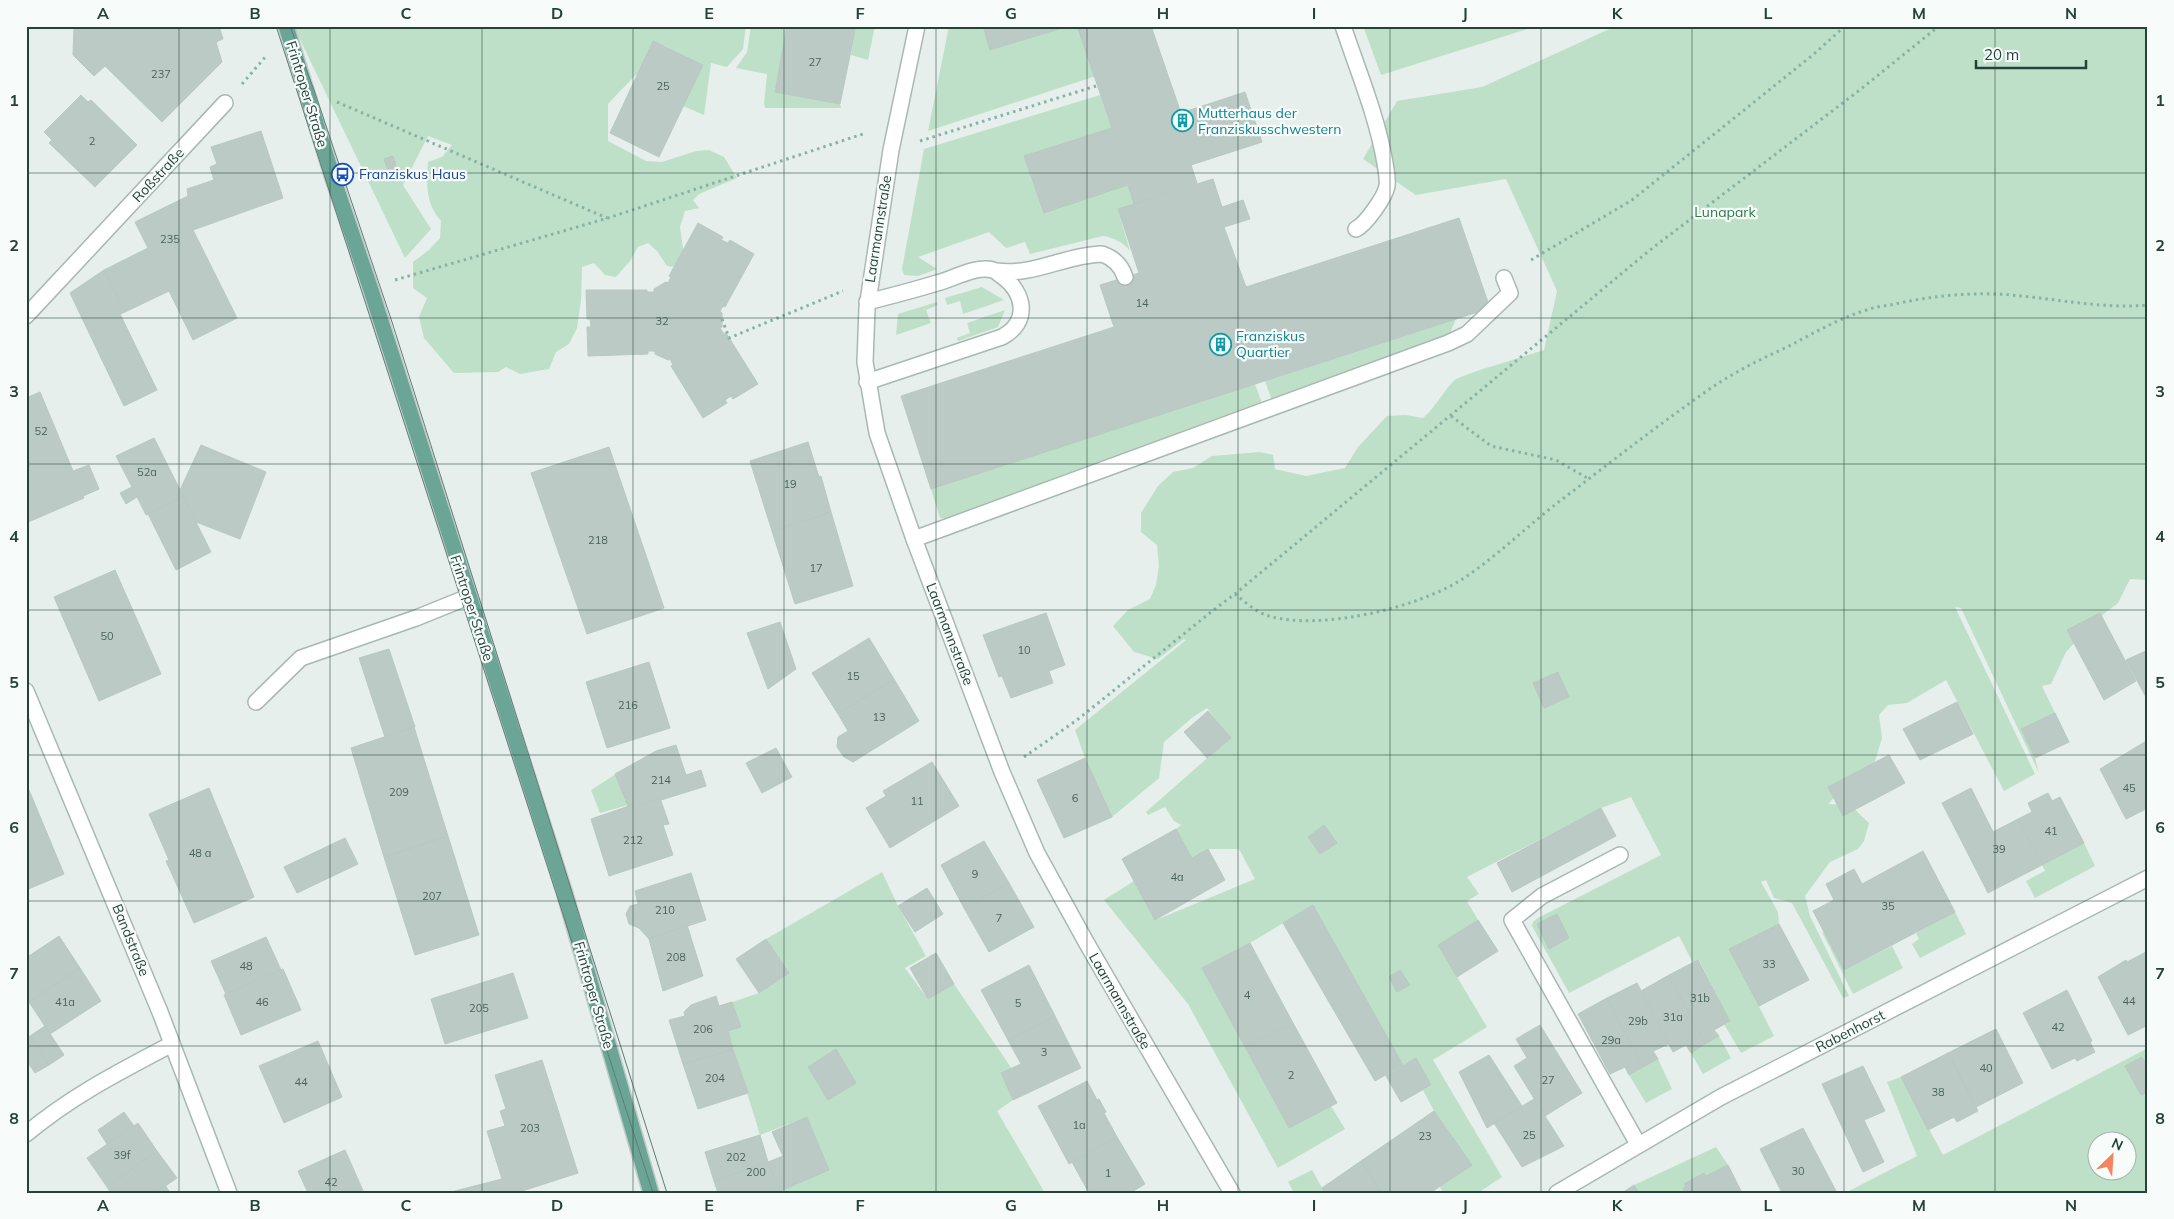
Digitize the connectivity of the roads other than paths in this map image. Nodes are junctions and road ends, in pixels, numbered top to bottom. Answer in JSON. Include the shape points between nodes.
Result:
{"nodes":[{"id":1,"x":917,"y":26,"type":"edge"},
{"id":2,"x":1343,"y":26,"type":"edge"},
{"id":3,"x":290,"y":28,"type":"edge"},
{"id":4,"x":225,"y":103,"type":"road end"},
{"id":5,"x":1356,"y":229,"type":"dead end"},
{"id":6,"x":996,"y":271,"type":"junction"},
{"id":7,"x":1125,"y":277,"type":"dead end"},
{"id":8,"x":1504,"y":278,"type":"dead end"},
{"id":9,"x":867,"y":302,"type":"junction"},
{"id":10,"x":26,"y":316,"type":"edge"},
{"id":11,"x":867,"y":382,"type":"junction"},
{"id":12,"x":914,"y":539,"type":"junction"},
{"id":13,"x":468,"y":597,"type":"junction"},
{"id":14,"x":26,"y":691,"type":"edge"},
{"id":15,"x":256,"y":702,"type":"dead end"},
{"id":16,"x":1620,"y":855,"type":"dead end"},
{"id":17,"x":2146,"y":883,"type":"edge"},
{"id":18,"x":172,"y":1044,"type":"junction"},
{"id":19,"x":26,"y":1134,"type":"edge"},
{"id":20,"x":1638,"y":1144,"type":"junction"},
{"id":21,"x":229,"y":1193,"type":"edge"},
{"id":22,"x":651,"y":1193,"type":"edge"},
{"id":23,"x":1232,"y":1193,"type":"edge"},
{"id":24,"x":1557,"y":1193,"type":"edge"}],
"edges":[{"from":1,"to":9,"type":"street","name":"Laarmannstraße","via":[[891,150]]},
{"from":2,"to":5,"type":"street","via":[[1381,142],[1387,177],[1384,194],[1362,226]]},
{"from":3,"to":13,"type":"main road","name":"Frintroper Straße","via":[[305,88]]},
{"from":4,"to":10,"type":"street","name":"Roßstraße"},
{"from":6,"to":7,"type":"street","via":[[1026,271],[1102,254],[1119,264]]},
{"from":6,"to":9,"type":"street","via":[[972,272]]},
{"from":6,"to":11,"type":"street","via":[[1014,286],[1022,308],[1018,324],[1011,332],[1002,338]]},
{"from":8,"to":12,"type":"street","via":[[1510,293],[1467,334],[1448,343]]},
{"from":9,"to":11,"type":"street","name":"Laarmannstraße"},
{"from":11,"to":12,"type":"street","name":"Laarmannstraße","via":[[877,433]]},
{"from":12,"to":23,"type":"street","name":"Laarmannstraße","via":[[1024,825],[1051,880]]},
{"from":13,"to":15,"type":"street","via":[[301,658]]},
{"from":13,"to":22,"type":"main road","name":"Frintroper Straße","via":[[564,891]]},
{"from":14,"to":18,"type":"street","name":"Bandstraße"},
{"from":16,"to":20,"type":"street","via":[[1542,896],[1512,920]]},
{"from":17,"to":20,"type":"street","name":"Rabenhorst","via":[[1721,1097]]},
{"from":18,"to":19,"type":"street","via":[[101,1080]]},
{"from":18,"to":21,"type":"street","name":"Bandstraße"},
{"from":20,"to":24,"type":"street","name":"Rabenhorst"}]}
